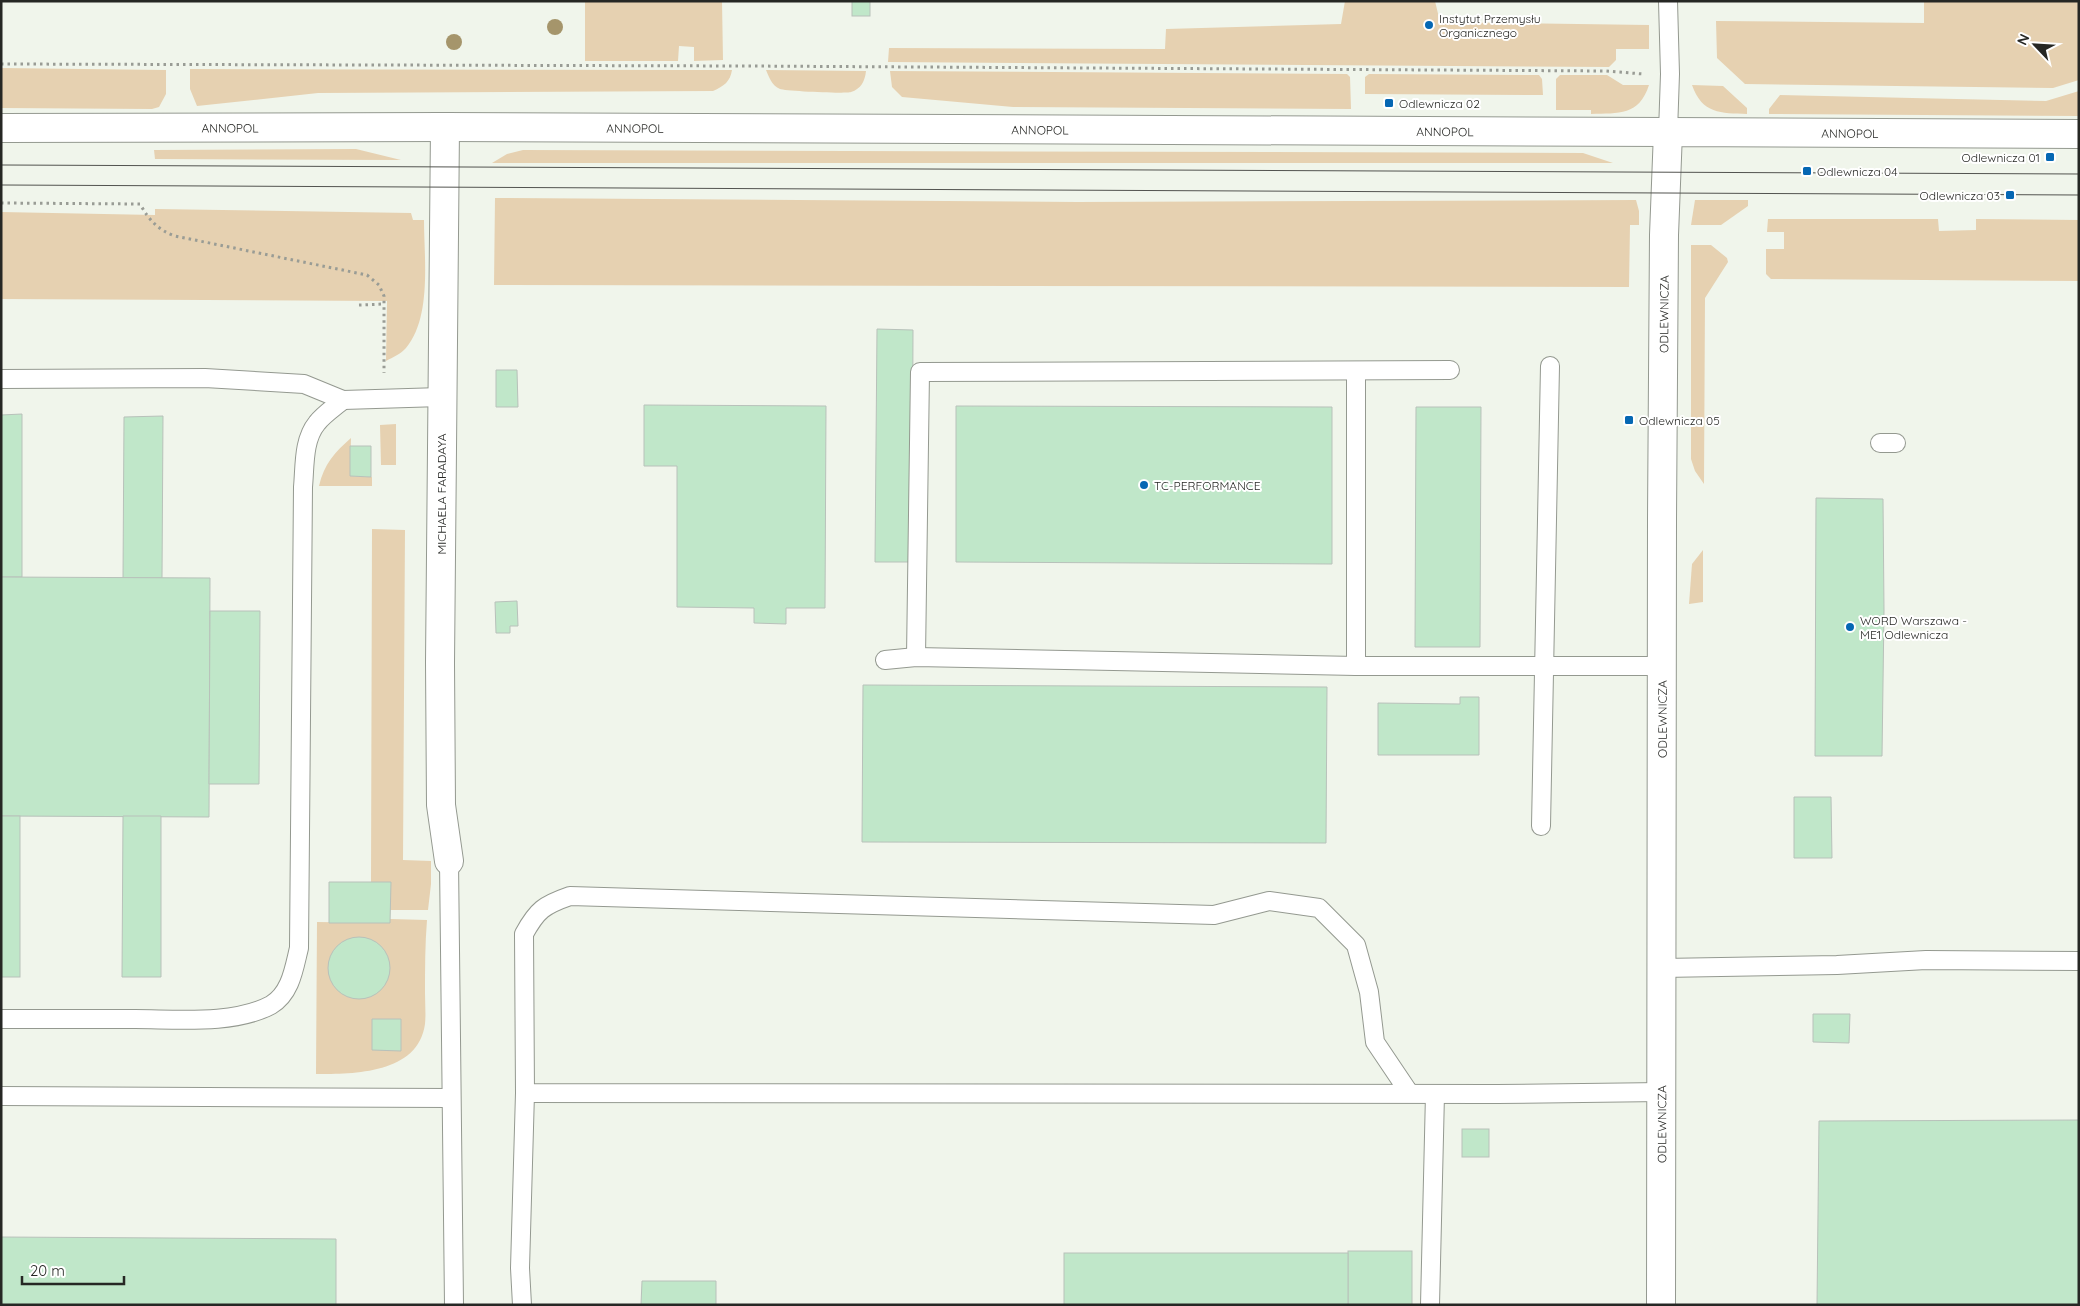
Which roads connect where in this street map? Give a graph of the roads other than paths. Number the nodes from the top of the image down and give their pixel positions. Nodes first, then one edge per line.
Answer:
1 (1668, 1) edge
2 (445, 126) junction
3 (1, 128) edge
4 (1668, 132) junction
5 (2079, 134) edge
6 (1550, 366) dead end
7 (1450, 370) dead end
8 (1356, 371) junction
9 (1, 379) edge
10 (441, 397) junction
11 (343, 400) junction
12 (916, 657) junction
13 (885, 660) dead end
14 (1356, 666) junction
15 (1662, 666) junction
16 (1545, 667) junction
17 (1541, 826) dead end
18 (448, 861) joint
19 (2079, 961) edge
20 (1662, 968) junction
21 (1, 1019) edge
22 (1662, 1092) junction
23 (525, 1093) junction
24 (1410, 1094) junction
25 (1435, 1094) junction
26 (1, 1096) edge
27 (450, 1098) junction
28 (454, 1305) edge
29 (522, 1305) edge
30 (1430, 1305) edge
31 (1661, 1305) edge

1 - 4 lane
2 - 3 street, ANNOPOL
2 - 4 street, ANNOPOL
2 - 10 street, MICHAELA FARADAYA
4 - 5 street, ANNOPOL
4 - 15 street, ODLEWNICZA
6 - 16 lane
7 - 8 lane
8 - 12 lane
8 - 14 lane
9 - 11 lane
10 - 11 lane
10 - 18 street, MICHAELA FARADAYA
11 - 21 lane
12 - 13 lane
12 - 14 lane
14 - 16 lane
15 - 16 lane
15 - 20 street, ODLEWNICZA
16 - 17 lane
18 - 27 lane
19 - 20 lane
20 - 22 street, ODLEWNICZA
22 - 25 lane
22 - 31 street, ODLEWNICZA
23 - 24 lane
23 - 24 lane
23 - 29 lane
24 - 25 lane
25 - 30 lane
26 - 27 lane
27 - 28 lane

